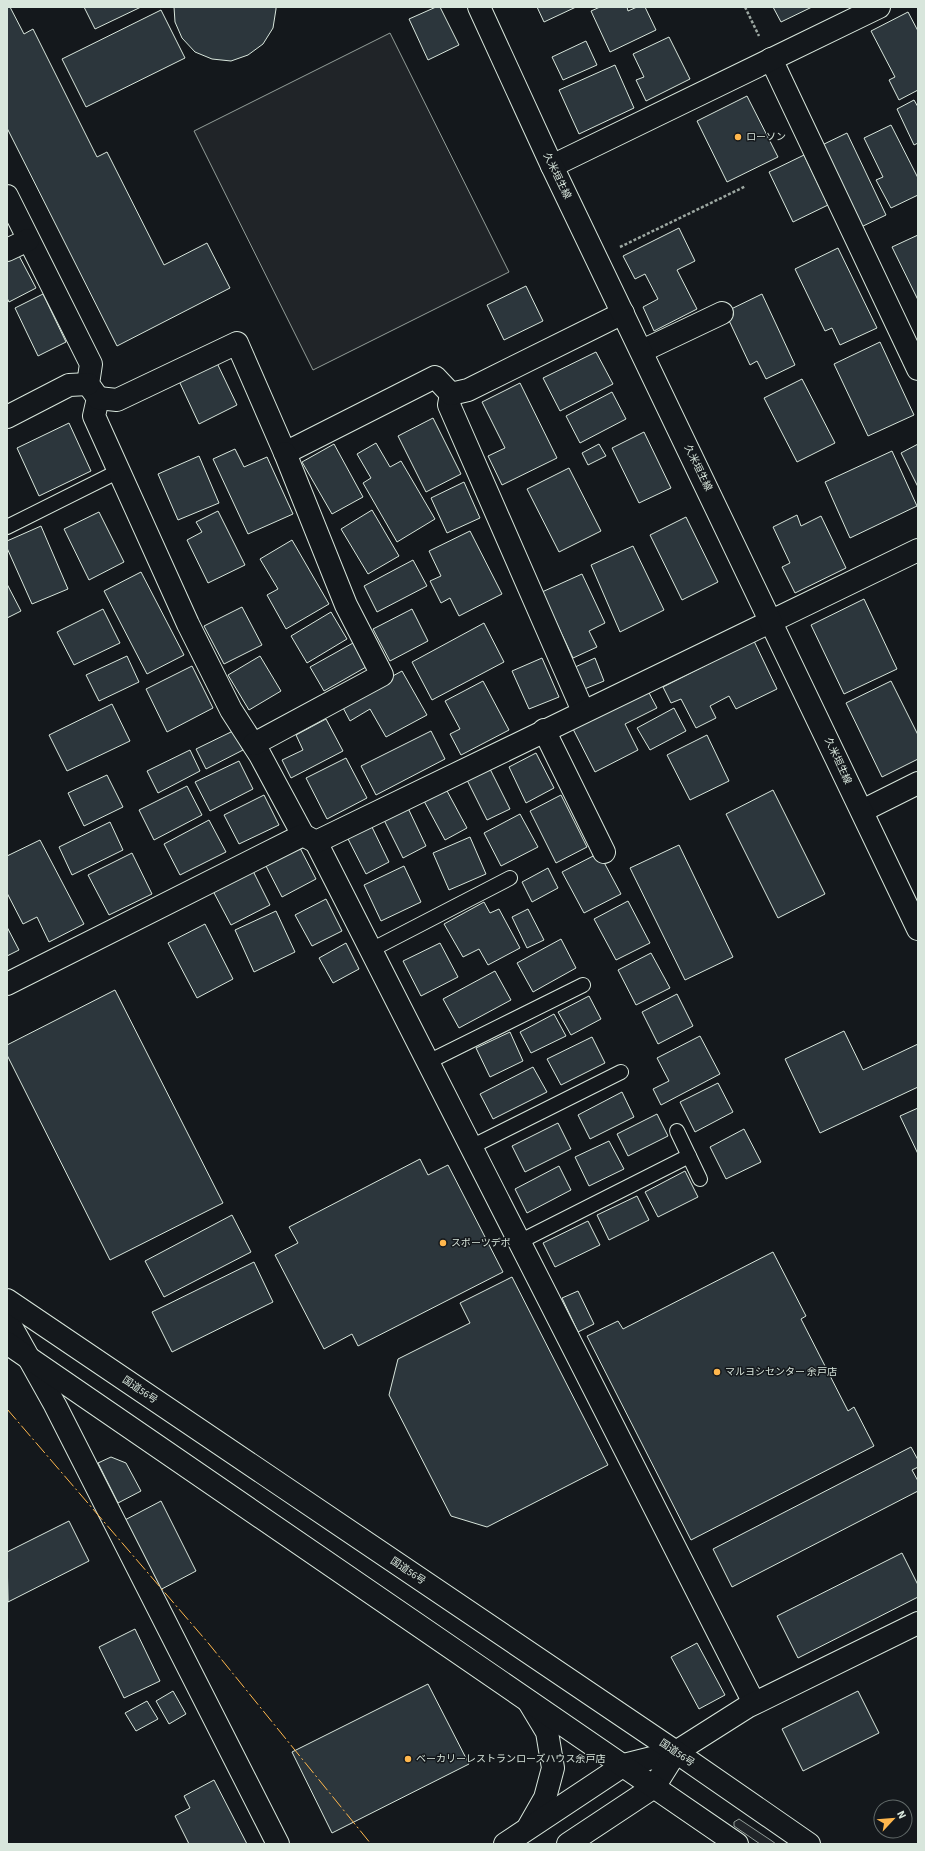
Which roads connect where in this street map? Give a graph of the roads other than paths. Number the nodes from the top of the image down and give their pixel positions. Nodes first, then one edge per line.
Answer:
1 (479, 7) edge
2 (879, 7) edge
3 (771, 60) junction
4 (552, 166) junction
5 (7, 196) edge
6 (28, 240) junction
7 (7, 250) edge
8 (623, 313) junction
9 (722, 313) dead end
10 (642, 351) junction
11 (918, 369) edge
12 (93, 391) junction
13 (452, 394) junction
14 (7, 417) edge
15 (285, 453) junction
16 (119, 471) junction
17 (7, 527) edge
18 (918, 550) edge
19 (771, 620) junction
20 (583, 711) junction
21 (544, 730) junction
22 (254, 744) junction
23 (918, 783) edge
24 (862, 811) junction
25 (309, 838) junction
26 (604, 852) dead end
27 (510, 878) dead end
28 (918, 929) edge
29 (371, 950) junction
30 (7, 984) edge
31 (583, 986) dead end
32 (428, 1062) junction
33 (621, 1072) dead end
34 (677, 1131) dead end
35 (471, 1146) junction
36 (689, 1156) junction
37 (700, 1179) dead end
38 (519, 1242) junction
39 (7, 1300) edge
40 (7, 1319) edge
41 (7, 1343) edge
42 (31, 1359) junction
43 (918, 1623) edge
44 (529, 1702) junction
45 (754, 1704) junction
46 (676, 1752) junction
47 (624, 1765) junction
48 (654, 1787) junction
49 (527, 1830) junction
50 (278, 1844) edge
51 (505, 1844) edge
52 (568, 1844) edge
53 (736, 1844) edge
54 (809, 1844) edge

1 - 4 main road, 久米垣生線
2 - 3 main road
3 - 4 main road
3 - 11 main road
4 - 8 main road, 久米垣生線
5 - 6 main road
6 - 7 main road
6 - 12 main road
8 - 10 main road, 久米垣生線
8 - 13 main road
9 - 10 main road
10 - 19 main road, 久米垣生線
12 - 14 main road
12 - 15 main road
12 - 16 main road
13 - 15 main road
13 - 20 main road
15 - 22 main road
16 - 17 lane
16 - 22 main road
18 - 19 main road
19 - 20 main road
19 - 24 main road, 久米垣生線
20 - 21 main road
21 - 25 main road
21 - 26 main road
22 - 25 main road
23 - 24 main road
24 - 28 main road, 久米垣生線
25 - 29 main road
25 - 30 main road
27 - 29 lane
29 - 32 main road
31 - 32 lane
32 - 35 main road
33 - 35 lane
34 - 36 lane
35 - 38 main road
36 - 37 lane
36 - 38 lane
38 - 45 main road
39 - 46 main road, 国道56号
40 - 42 main road
41 - 42 main road
42 - 44 main road
42 - 50 main road
43 - 45 main road
44 - 47 main road
44 - 49 main road
45 - 46 main road
46 - 47 main road
46 - 48 main road
46 - 54 main road, 国道56号
47 - 48 main road
47 - 49 main road
48 - 52 main road
48 - 53 main road
49 - 51 main road

